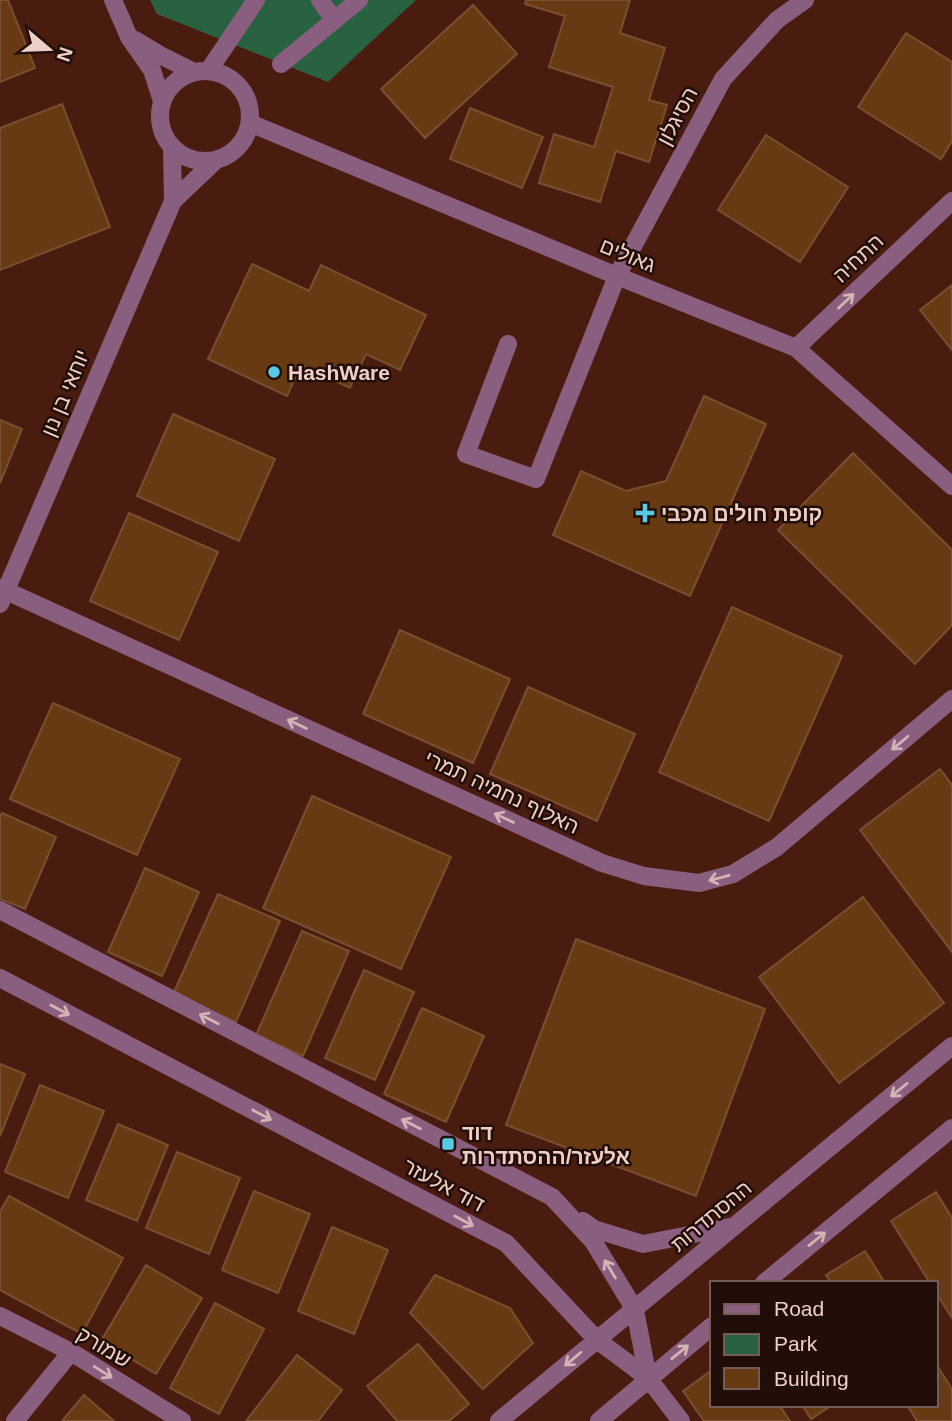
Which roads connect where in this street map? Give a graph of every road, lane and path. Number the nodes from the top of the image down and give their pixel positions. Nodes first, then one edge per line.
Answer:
1 (113, 0) edge
2 (256, 0) edge
3 (320, 0) edge
4 (359, 0) edge
5 (805, 0) edge
6 (334, 20) junction
7 (129, 37) junction
8 (281, 64) dead end
9 (202, 71) junction
10 (162, 101) junction
11 (250, 123) junction
12 (172, 148) junction
13 (216, 160) junction
14 (173, 201) junction
15 (952, 201) edge
16 (617, 276) junction
17 (509, 344) dead end
18 (796, 348) junction
19 (952, 486) edge
20 (2, 594) edge
21 (952, 699) edge
22 (0, 910) edge
23 (0, 978) edge
24 (952, 1046) edge
25 (952, 1128) edge
26 (552, 1197) junction
27 (734, 1226) junction
28 (766, 1281) edge
29 (635, 1310) junction
30 (0, 1316) edge
31 (710, 1327) edge
32 (597, 1340) junction
33 (71, 1352) junction
34 (648, 1378) junction
35 (15, 1421) edge
36 (182, 1421) edge
37 (499, 1421) edge
38 (599, 1421) edge
39 (681, 1421) edge

1 - 7 street
2 - 9 street
3 - 6 street
4 - 6 street
5 - 16 street, הסיגלון
6 - 8 street
7 - 9 street
7 - 10 street
9 - 10 street
9 - 11 street
10 - 12 street
11 - 13 street
11 - 16 street, גאולים
12 - 13 street
12 - 14 street, יוחאי בן נון
13 - 14 street, יוחאי בן נון
14 - 20 street, יוחאי בן נון
18 -> 15 street, התחיה
16 - 17 street, הסיגלון
16 - 18 street, גאולים
18 - 19 street, גאולים
21 -> 20 street, האלוף נחמיה תמרי
26 -> 22 street, דוד אלעזר
23 -> 32 street, דוד אלעזר
24 -> 27 street, ההסתדרות
28 -> 25 street
26 - 27 street, דוד אלעזר
29 -> 26 street, דוד אלעזר
27 - 29 street, ההסתדרות
29 - 32 street, ההסתדרות
29 - 34 street, דוד אלעזר
30 - 33 street, שמורק
34 -> 31 street
32 - 34 street, דוד אלעזר
32 -> 37 street, ההסתדרות
33 - 35 street
33 -> 36 street, שמורק
34 - 38 street
34 - 39 street

